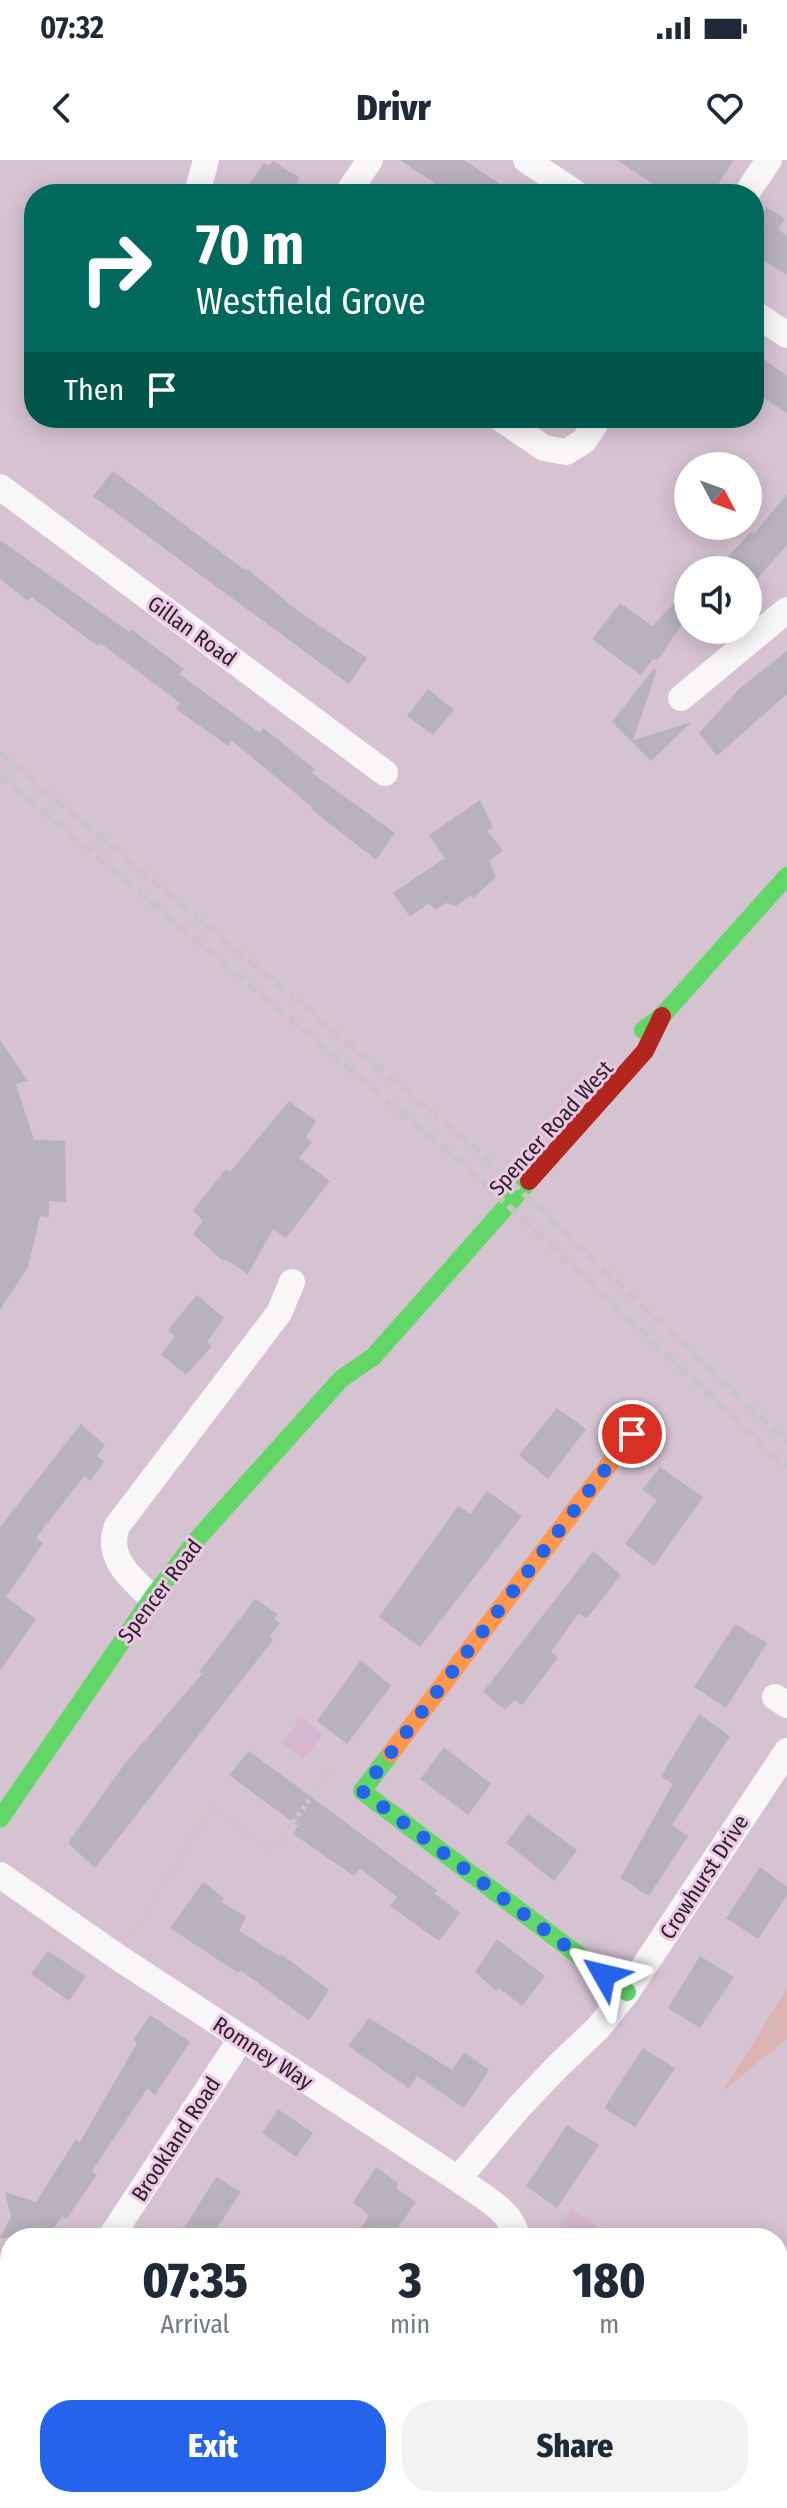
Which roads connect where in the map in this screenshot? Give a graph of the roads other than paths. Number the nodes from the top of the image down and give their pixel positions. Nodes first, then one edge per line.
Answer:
1 (206, 160) edge
2 (526, 160) edge
3 (769, 160) edge
4 (200, 184) edge
5 (562, 184) edge
6 (753, 184) edge
7 (764, 320) edge
8 (787, 335) edge
9 (515, 428) edge
10 (592, 428) edge
11 (0, 487) edge
12 (787, 610) edge
13 (681, 698) dead end
14 (385, 773) dead end
15 (787, 876) edge
16 (662, 1016) junction
17 (626, 1044) dead end
18 (458, 1260) joint
19 (292, 1282) dead end
20 (359, 1344) dead end
21 (341, 1379) junction
22 (632, 1434) dead end
23 (152, 1598) junction
24 (787, 1751) edge
25 (0, 1819) edge
26 (0, 1875) edge
27 (627, 1992) junction
28 (241, 2039) junction
29 (458, 2179) junction
30 (117, 2228) edge
31 (514, 2228) edge

1 - 4 street
2 - 5 street
3 - 6 street
7 - 8 street
9 - 10 street
11 - 14 street, Gillan Road
12 - 13 street
15 - 16 street, Spencer Road West
16 - 17 street, Spencer Road West
16 - 18 street, Spencer Road West
18 - 21 street, Spencer Road
19 - 23 street
20 - 21 street, Spencer Road
21 - 23 street, Spencer Road
22 - 27 street
23 - 25 street, Spencer Road
24 - 27 street, Crowhurst Drive
26 - 28 street, Romney Way
27 - 29 street, Crowhurst Drive
28 - 29 street, Romney Way
28 - 30 street, Brookland Road
29 - 31 street, Romney Way

